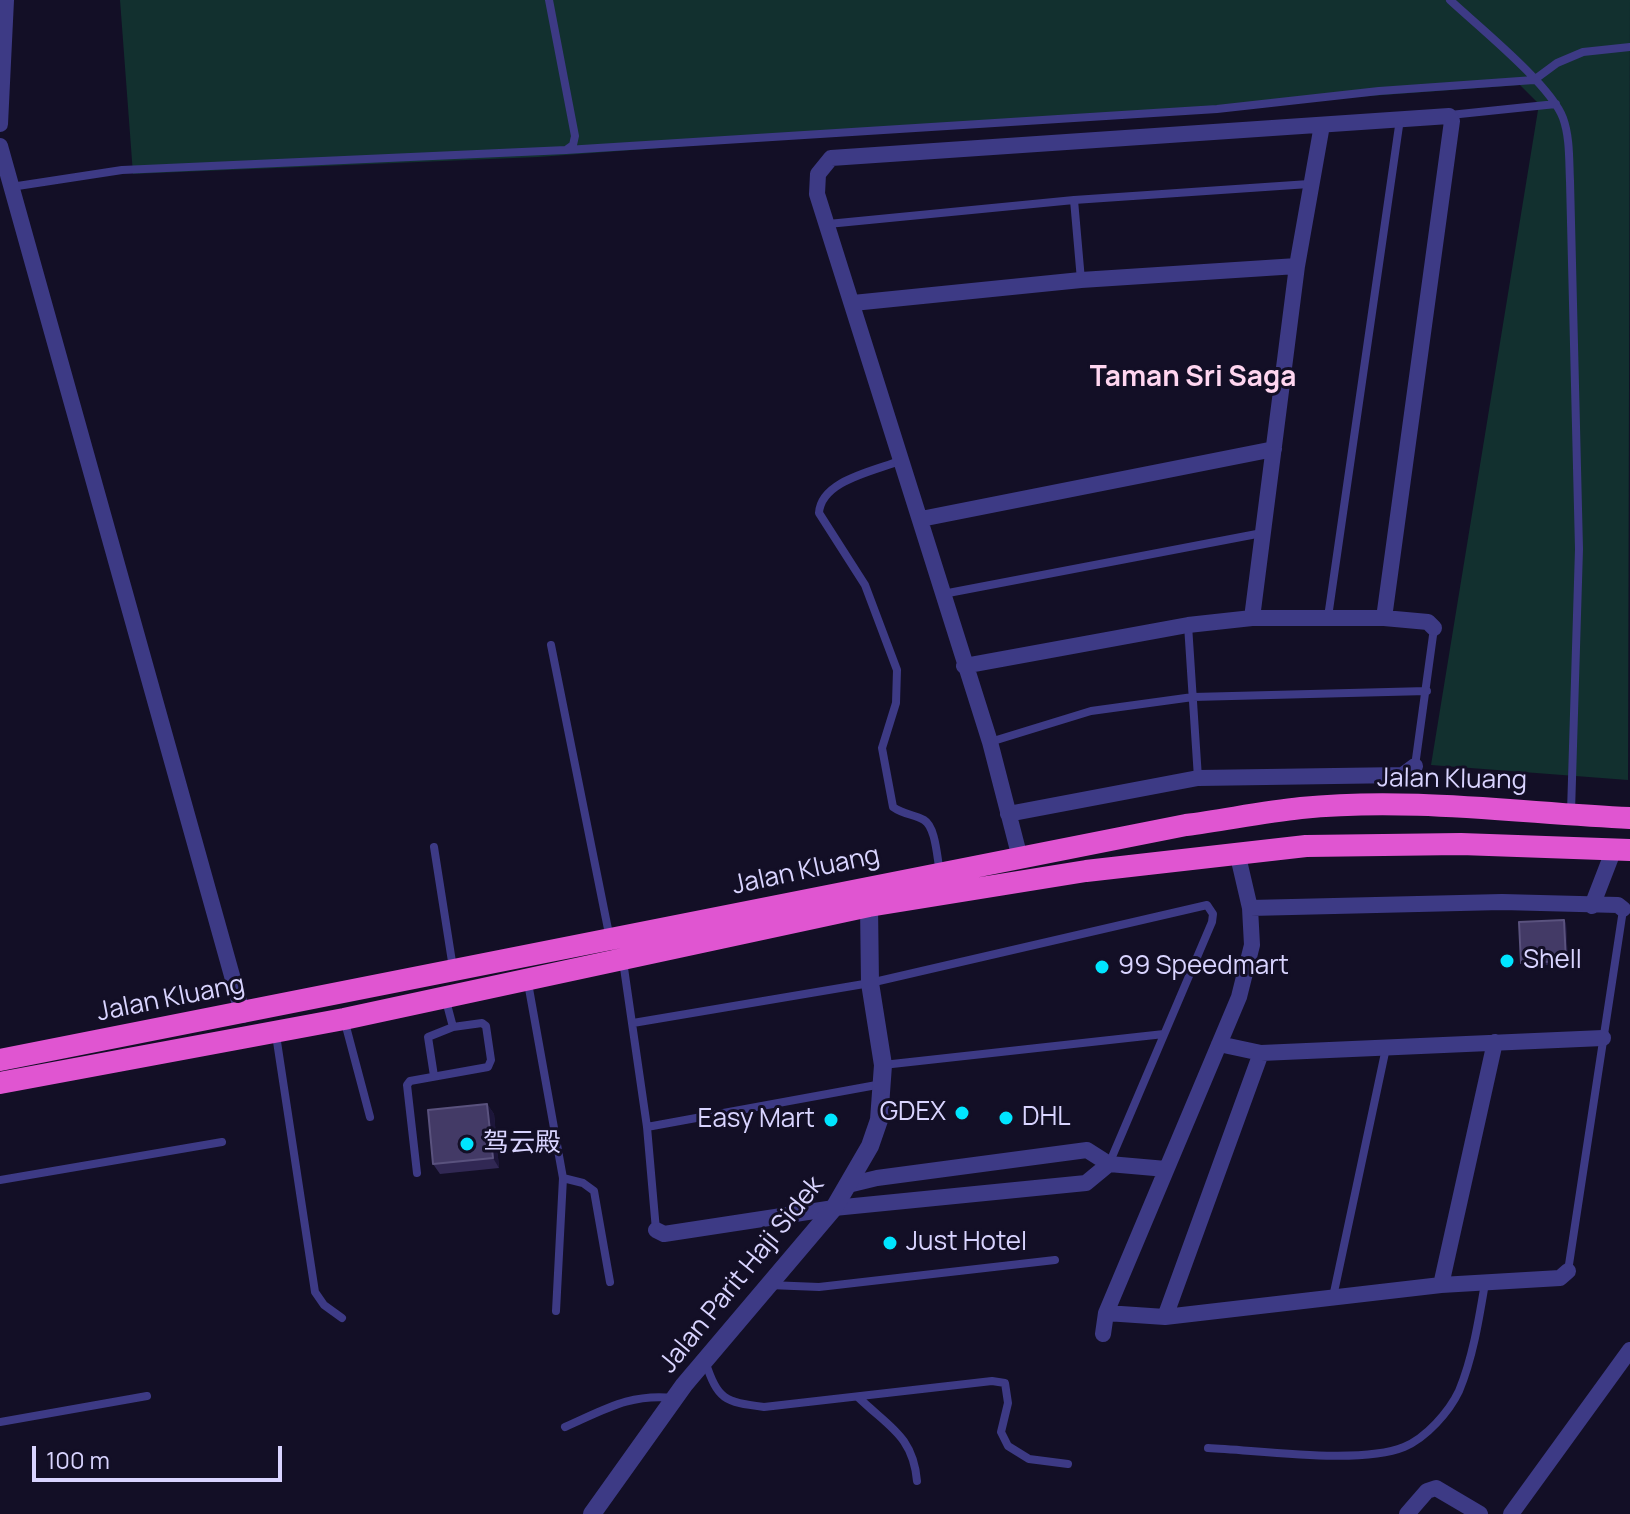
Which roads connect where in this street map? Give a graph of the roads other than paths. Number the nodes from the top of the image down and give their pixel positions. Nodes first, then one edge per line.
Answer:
1 (6, 0) edge
2 (549, 0) edge
3 (1450, 0) edge
4 (1630, 47) edge
5 (1534, 80) junction
6 (1556, 104) junction
7 (1449, 116) junction
8 (1401, 118) junction
9 (0, 124) edge
10 (1322, 125) junction
11 (0, 146) edge
12 (566, 150) junction
13 (1309, 184) junction
14 (11, 187) junction
15 (1074, 200) junction
16 (825, 225) junction
17 (1297, 266) junction
18 (1081, 280) junction
19 (853, 303) junction
20 (1274, 449) junction
21 (902, 460) junction
22 (921, 519) junction
23 (1262, 533) junction
24 (943, 594) junction
25 (1328, 617) junction
26 (1252, 618) junction
27 (1384, 618) junction
28 (1188, 625) junction
29 (1434, 628) joint
30 (551, 645) dead end
31 (964, 666) junction
32 (1427, 691) junction
33 (1193, 697) junction
34 (990, 742) junction
35 (1415, 766) joint
36 (1370, 775) junction
37 (1198, 778) junction
38 (1367, 806) junction
39 (1302, 808) junction
40 (1518, 809) junction
41 (1571, 813) junction
42 (1008, 814) junction
43 (1630, 818) edge
44 (1306, 846) junction
45 (1508, 846) junction
46 (434, 847) dead end
47 (1622, 850) edge
48 (1237, 852) junction
49 (1020, 858) junction
50 (940, 872) junction
51 (869, 906) junction
52 (1592, 906) junction
53 (1250, 908) junction
54 (1623, 909) joint
55 (616, 948) junction
56 (454, 969) junction
57 (527, 978) junction
58 (870, 983) junction
59 (445, 997) junction
60 (243, 1015) junction
61 (344, 1019) junction
62 (633, 1023) junction
63 (453, 1027) junction
64 (275, 1030) junction
65 (1164, 1034) junction
66 (1603, 1038) junction
67 (1495, 1042) junction
68 (1219, 1044) junction
69 (1386, 1048) junction
70 (1261, 1053) junction
71 (0, 1060) edge
72 (883, 1065) junction
73 (434, 1076) junction
74 (0, 1083) edge
75 (883, 1084) junction
76 (370, 1117) dead end
77 (647, 1127) junction
78 (222, 1142) dead end
79 (1109, 1164) junction
80 (1166, 1169) junction
81 (417, 1173) dead end
82 (563, 1178) junction
83 (0, 1180) edge
84 (848, 1185) junction
85 (834, 1208) junction
86 (656, 1230) joint
87 (1055, 1260) dead end
88 (1568, 1271) joint
89 (610, 1282) dead end
90 (1485, 1283) junction
91 (767, 1285) junction
92 (1441, 1285) junction
93 (1333, 1298) junction
94 (556, 1311) dead end
95 (1106, 1313) junction
96 (1165, 1317) junction
97 (342, 1318) dead end
98 (1103, 1334) dead end
99 (1630, 1350) edge
100 (704, 1360) junction
101 (147, 1396) dead end
102 (675, 1398) junction
103 (859, 1398) junction
104 (0, 1422) edge
105 (565, 1427) dead end
106 (1208, 1448) dead end
107 (1068, 1464) dead end
108 (917, 1481) dead end
109 (592, 1514) edge
110 (1407, 1514) edge
111 (1480, 1514) edge
112 (1511, 1514) edge

1 - 9 street
2 - 12 lane
3 - 5 lane
4 - 5 lane
5 - 6 lane
5 - 12 lane
6 - 7 lane
6 - 41 lane
7 - 8 street
7 - 27 street
8 - 10 street
8 - 25 lane
10 - 13 street
10 - 16 street
11 - 14 street
12 - 14 lane
13 - 15 lane
13 - 17 street
14 - 60 street
15 - 16 lane
15 - 18 lane
16 - 19 street
17 - 18 street
17 - 20 street
18 - 19 street
19 - 21 street
20 - 22 street
20 - 23 street
21 - 22 street
21 - 50 lane
22 - 24 street
23 - 24 lane
23 - 26 street
24 - 31 street
25 - 26 street
25 - 27 street
26 - 28 street
27 - 29 street
28 - 31 street
28 - 33 lane
29 - 32 lane
30 - 55 lane
31 - 34 street
32 - 33 lane
32 - 35 lane
33 - 34 lane
33 - 37 lane
34 - 42 street
35 - 36 street
36 - 37 street
36 - 38 street
37 - 42 street
38 - 39 highway, Jalan Kluang
38 - 40 highway, Jalan Kluang
39 - 44 highway
39 - 49 highway, Jalan Kluang
40 - 41 highway, Jalan Kluang
40 - 45 highway
41 - 43 highway, Jalan Kluang
42 - 49 street
44 - 45 highway, Jalan Kluang
44 - 48 highway, Jalan Kluang
45 - 47 highway, Jalan Kluang
46 - 56 lane
47 - 52 street
48 - 51 highway, Jalan Kluang
48 - 53 street
49 - 50 highway, Jalan Kluang
50 - 55 highway, Jalan Kluang
51 - 55 highway, Jalan Kluang
51 - 58 street, Jalan Parit Haji Sidek
52 - 53 street
52 - 54 street
53 - 68 street
54 - 66 lane
55 - 56 highway, Jalan Kluang
55 - 57 highway, Jalan Kluang
55 - 62 lane
56 - 60 highway, Jalan Kluang
57 - 59 highway, Jalan Kluang
57 - 82 lane
58 - 62 lane
58 - 65 lane
58 - 72 street, Jalan Parit Haji Sidek
59 - 61 highway, Jalan Kluang
59 - 63 lane
60 - 71 highway, Jalan Kluang
61 - 64 highway, Jalan Kluang
61 - 76 lane
62 - 77 lane
63 - 73 lane
63 - 73 lane
64 - 74 highway, Jalan Kluang
64 - 97 lane
65 - 72 lane
65 - 79 lane
66 - 67 street
66 - 88 lane
67 - 69 street
67 - 92 street
68 - 70 street
68 - 80 street
69 - 70 street
69 - 93 lane
70 - 96 street
72 - 75 street, Jalan Parit Haji Sidek
73 - 81 lane
75 - 77 lane
75 - 84 street, Jalan Parit Haji Sidek
77 - 86 lane
78 - 83 lane
79 - 80 street
79 - 84 street
79 - 85 street
80 - 95 street
82 - 89 lane
82 - 94 lane
84 - 85 street, Jalan Parit Haji Sidek
85 - 86 street
85 - 91 street, Jalan Parit Haji Sidek
87 - 91 lane
88 - 90 street
90 - 92 street
90 - 106 lane
91 - 100 street, Jalan Parit Haji Sidek
92 - 93 street
93 - 96 street
95 - 96 street
95 - 98 street
99 - 112 street
100 - 102 street, Jalan Parit Haji Sidek
100 - 103 lane
101 - 104 lane
102 - 105 lane
102 - 109 street, Jalan Parit Haji Sidek
103 - 107 lane
103 - 108 lane
110 - 111 street

